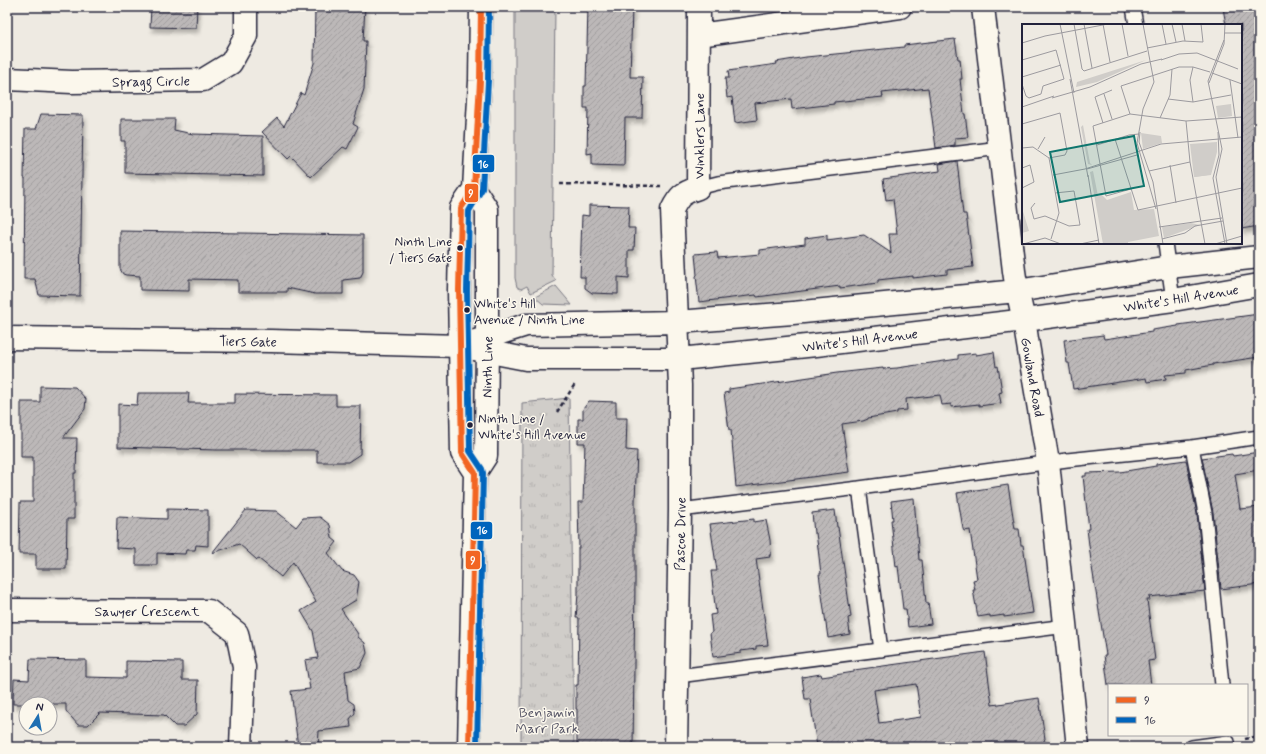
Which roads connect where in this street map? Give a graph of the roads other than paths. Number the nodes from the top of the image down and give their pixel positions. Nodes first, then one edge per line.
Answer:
1 (246, 7) edge
2 (481, 7) edge
3 (699, 7) edge
4 (900, 7) edge
5 (983, 7) edge
6 (1133, 7) edge
7 (1136, 24) edge
8 (699, 35) junction
9 (7, 79) edge
10 (1000, 148) junction
11 (698, 188) junction
12 (474, 189) junction
13 (1165, 244) edge
14 (1259, 257) edge
15 (1169, 267) junction
16 (1259, 285) edge
17 (1017, 292) junction
18 (1173, 300) junction
19 (1025, 320) junction
20 (678, 322) junction
21 (7, 338) edge
22 (487, 344) junction
23 (460, 346) junction
24 (680, 359) junction
25 (1259, 437) edge
26 (1192, 447) junction
27 (1048, 462) junction
28 (475, 473) junction
29 (859, 488) junction
30 (680, 510) junction
31 (7, 610) edge
32 (1066, 626) junction
33 (881, 650) junction
34 (678, 676) junction
35 (1222, 684) edge
36 (1228, 741) edge
37 (241, 747) edge
38 (469, 747) edge
39 (676, 747) edge
40 (1078, 747) edge
41 (1192, 747) edge

1 - 9 street, Spragg Circle
2 - 12 street
3 - 8 street, Winklers Lane
4 - 8 street
5 - 10 street, Gowland Road
6 - 7 lane
8 - 11 street, Winklers Lane
10 - 11 lane
10 - 17 street, Gowland Road
11 - 20 street, Winklers Lane
12 - 22 street, Ninth Line
12 - 23 street, Ninth Line
13 - 15 lane
14 - 15 street, White's Hill Avenue
15 - 17 street, White's Hill Avenue
15 - 18 lane
16 - 18 street, White's Hill Avenue
17 - 19 street, Gowland Road
17 - 20 street, White's Hill Avenue
18 - 19 street, White's Hill Avenue
19 - 24 street, White's Hill Avenue
19 - 27 street, Gowland Road
20 - 22 street, White's Hill Avenue
20 - 24 street, Pascoe Drive
21 - 23 street, Tiers Gate
22 - 23 street, White's Hill Avenue
22 - 24 street, White's Hill Avenue
22 - 28 street, Ninth Line
23 - 28 street, Ninth Line
24 - 30 street, Pascoe Drive
25 - 26 lane
26 - 27 lane
26 - 35 lane
27 - 29 lane
27 - 32 street, Gowland Road
28 - 38 street
29 - 30 lane
29 - 33 lane
30 - 34 street, Pascoe Drive
31 - 37 street, Sawyer Crescent
32 - 33 lane
32 - 40 street, Gowland Road
33 - 34 lane
34 - 39 street, Pascoe Drive
36 - 41 lane

